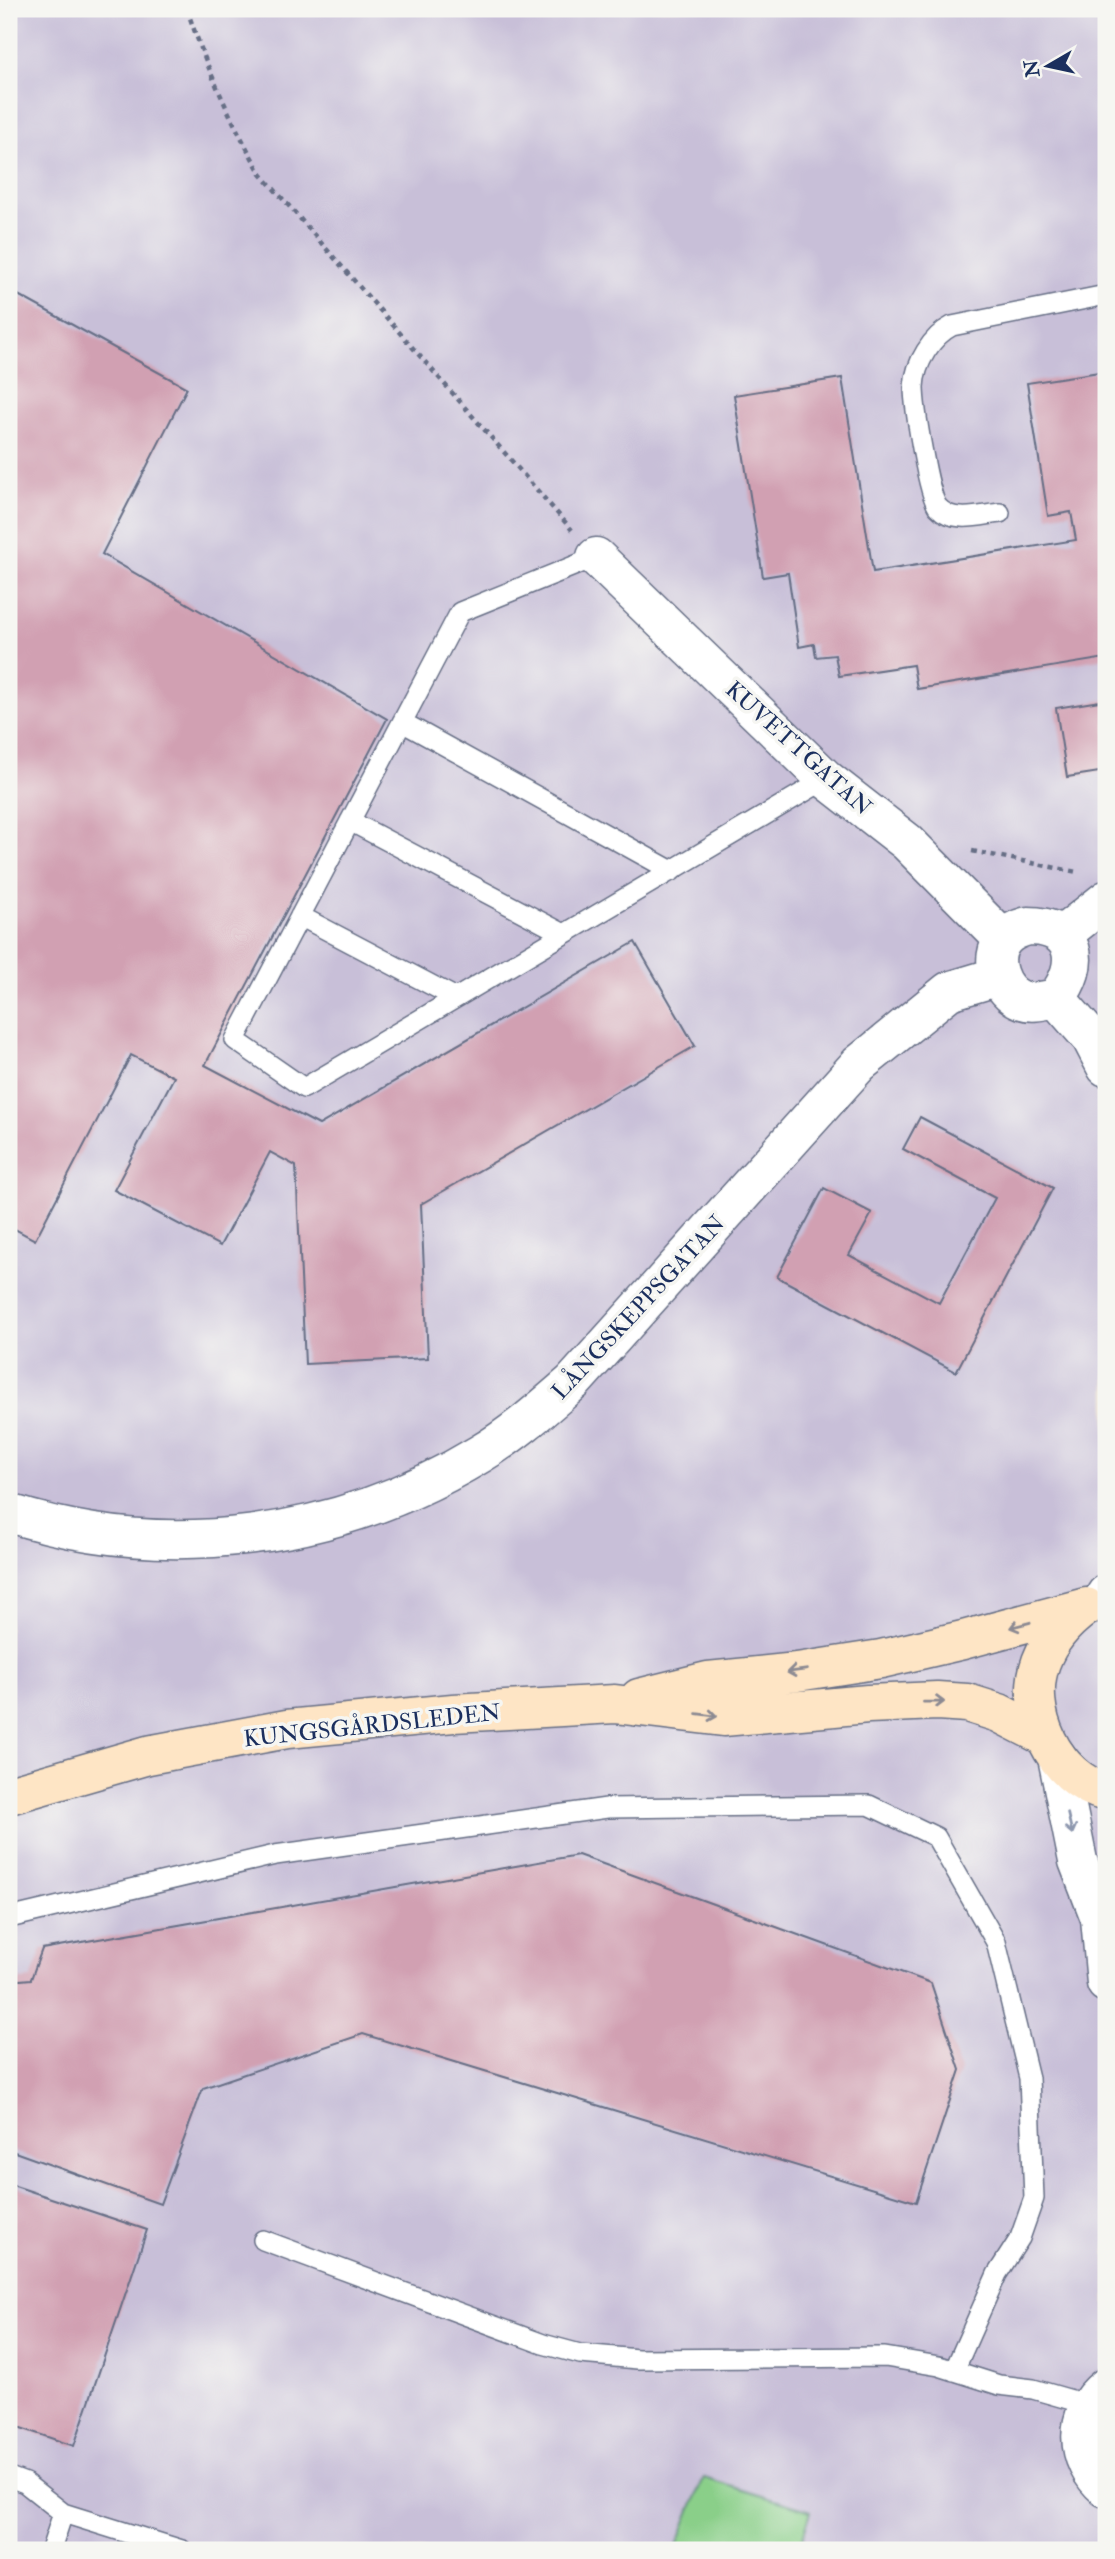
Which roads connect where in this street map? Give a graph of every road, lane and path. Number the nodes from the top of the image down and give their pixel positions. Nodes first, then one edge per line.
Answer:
1 (187, 9) edge
2 (1106, 295) edge
3 (1000, 513) dead end
4 (596, 556) junction
5 (402, 722) junction
6 (826, 779) junction
7 (350, 821) junction
8 (970, 851) dead end
9 (672, 870) junction
10 (1077, 872) dead end
11 (1106, 900) edge
12 (300, 916) junction
13 (564, 934) junction
14 (1062, 935) junction
15 (1001, 958) junction
16 (456, 998) junction
17 (1056, 998) junction
18 (1106, 1068) edge
19 (9, 1513) edge
20 (1100, 1599) edge
21 (615, 1704) junction
22 (1051, 1746) junction
23 (1106, 1792) edge
24 (9, 1795) edge
25 (1103, 1910) edge
26 (9, 1917) edge
27 (1106, 1983) edge
28 (263, 2240) dead end
29 (954, 2371) junction
30 (1097, 2396) edge
31 (9, 2477) edge
32 (1106, 2488) edge
33 (63, 2513) junction
34 (51, 2550) edge
35 (182, 2550) edge

1 - 4 path
2 - 3 lane
4 - 5 lane
4 - 6 street, KUVETTGATAN
5 - 7 lane
5 - 9 lane
6 - 9 lane
6 - 15 street, KUVETTGATAN
7 - 12 lane
7 - 13 lane
8 - 10 path
9 - 13 lane
11 - 14 street
12 - 16 lane
12 - 16 lane
13 - 16 lane
14 - 15 street
14 - 17 street
15 - 17 street
15 - 19 street, LÅNGSKEPPSGATAN
17 - 18 street
20 -> 21 main road, KUNGSGÅRDSLEDEN
20 - 22 main road, KUNGSGÅRDSLEDEN
21 -> 22 main road, KUNGSGÅRDSLEDEN
21 - 24 main road, KUNGSGÅRDSLEDEN
22 - 23 main road, KUNGSGÅRDSLEDEN
22 -> 25 street
25 - 27 street
26 - 29 lane
28 - 29 lane
29 - 30 lane
30 - 32 street
31 - 33 lane
33 - 34 lane
33 - 35 lane

